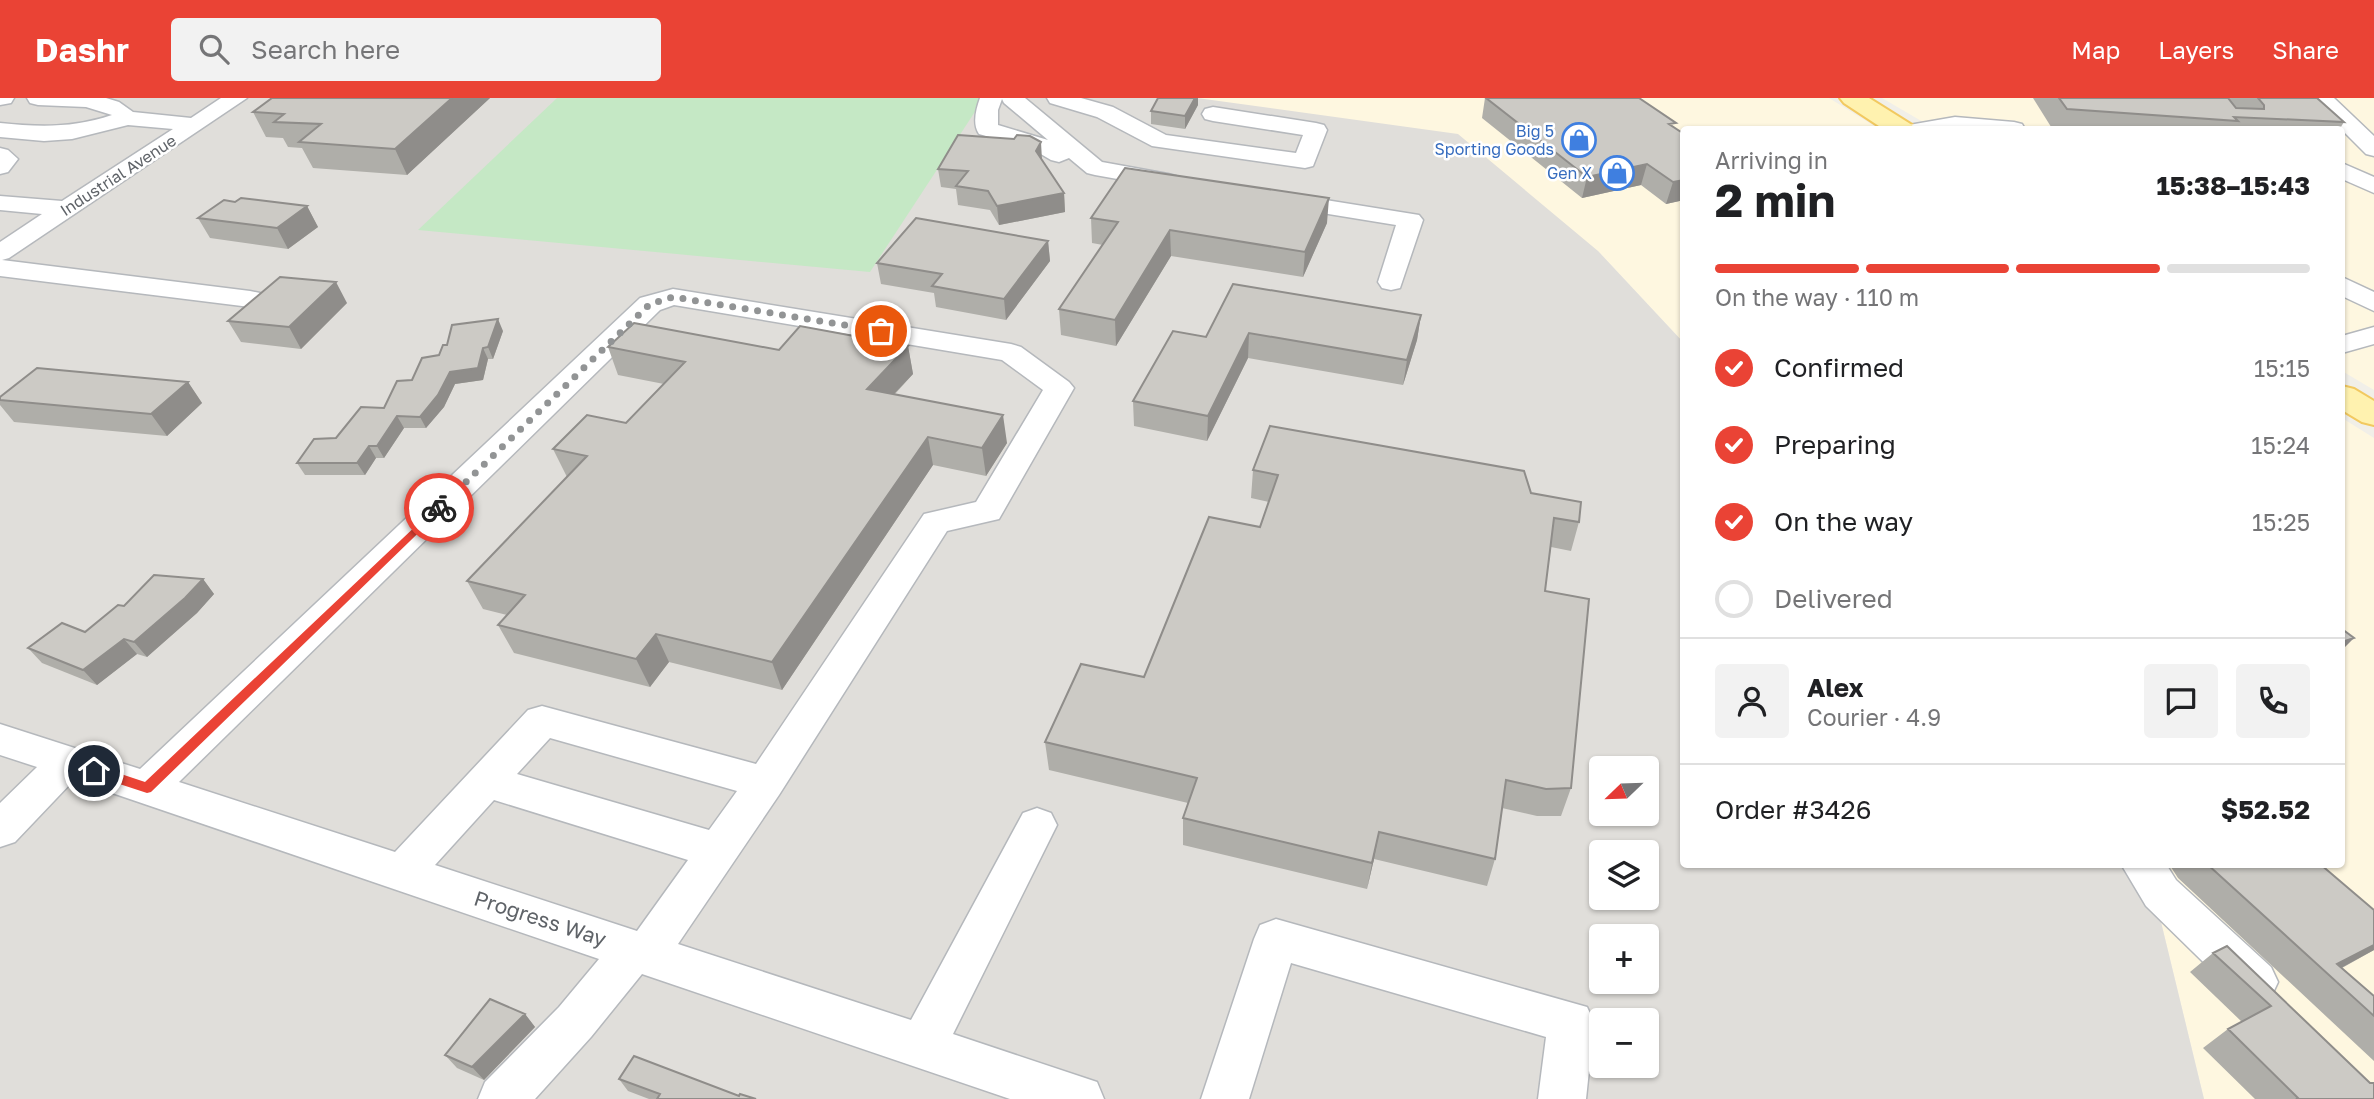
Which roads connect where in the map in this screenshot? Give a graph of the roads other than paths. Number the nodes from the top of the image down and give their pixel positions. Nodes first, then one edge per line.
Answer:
1 (38, 98) edge
2 (236, 98) edge
3 (991, 98) edge
4 (1012, 98) edge
5 (1058, 98) edge
6 (1852, 98) edge
7 (2321, 98) edge
8 (2003, 108) dead end
9 (1213, 114) dead end
10 (127, 118) junction
11 (195, 125) junction
12 (1897, 126) edge
13 (1942, 126) edge
14 (1979, 126) edge
15 (2013, 126) edge
16 (2362, 127) edge
17 (0, 130) edge
18 (2374, 149) edge
19 (0, 155) edge
20 (2345, 160) edge
21 (2374, 163) edge
22 (0, 167) edge
23 (2345, 172) edge
24 (1077, 182) dead end
25 (1191, 184) edge
26 (2374, 186) edge
27 (1259, 196) edge
28 (0, 203) edge
29 (66, 209) junction
30 (0, 253) edge
31 (0, 268) edge
32 (1391, 282) dead end
33 (250, 299) edge
34 (2354, 341) edge
35 (2374, 359) edge
36 (2345, 398) edge
37 (2374, 415) edge
38 (0, 739) edge
39 (67, 762) junction
40 (486, 781) junction
41 (765, 783) junction
42 (147, 788) junction
43 (1037, 825) dead end
44 (0, 830) edge
45 (718, 851) junction
46 (2145, 868) edge
47 (402, 873) junction
48 (640, 952) junction
49 (2283, 1009) edge
50 (922, 1046) junction
51 (502, 1099) edge
52 (1080, 1099) edge
53 (1225, 1099) edge
54 (1562, 1099) edge

1 - 10 street
2 - 11 street, Industrial Avenue
3 - 24 street
4 - 25 street
5 - 9 street
6 - 12 main road
7 - 16 street
8 - 15 street
10 - 11 street
10 - 17 street
11 - 29 street, Industrial Avenue
13 - 14 street
16 - 18 street
19 - 22 street
20 - 21 street
23 - 26 street
27 - 32 street
28 - 29 street
29 - 30 street, Industrial Avenue
31 - 33 street
34 - 35 street
36 - 37 main road
38 - 39 street, Progress Way
39 - 42 street, Progress Way
39 - 44 street
40 - 41 street
40 - 45 street
40 - 47 street
41 - 42 street
41 - 45 street
42 - 47 street, Progress Way
43 - 50 street
45 - 48 street
46 - 49 street
47 - 48 street, Progress Way
48 - 50 street, Progress Way
48 - 51 street
50 - 52 street, Progress Way
53 - 54 street

